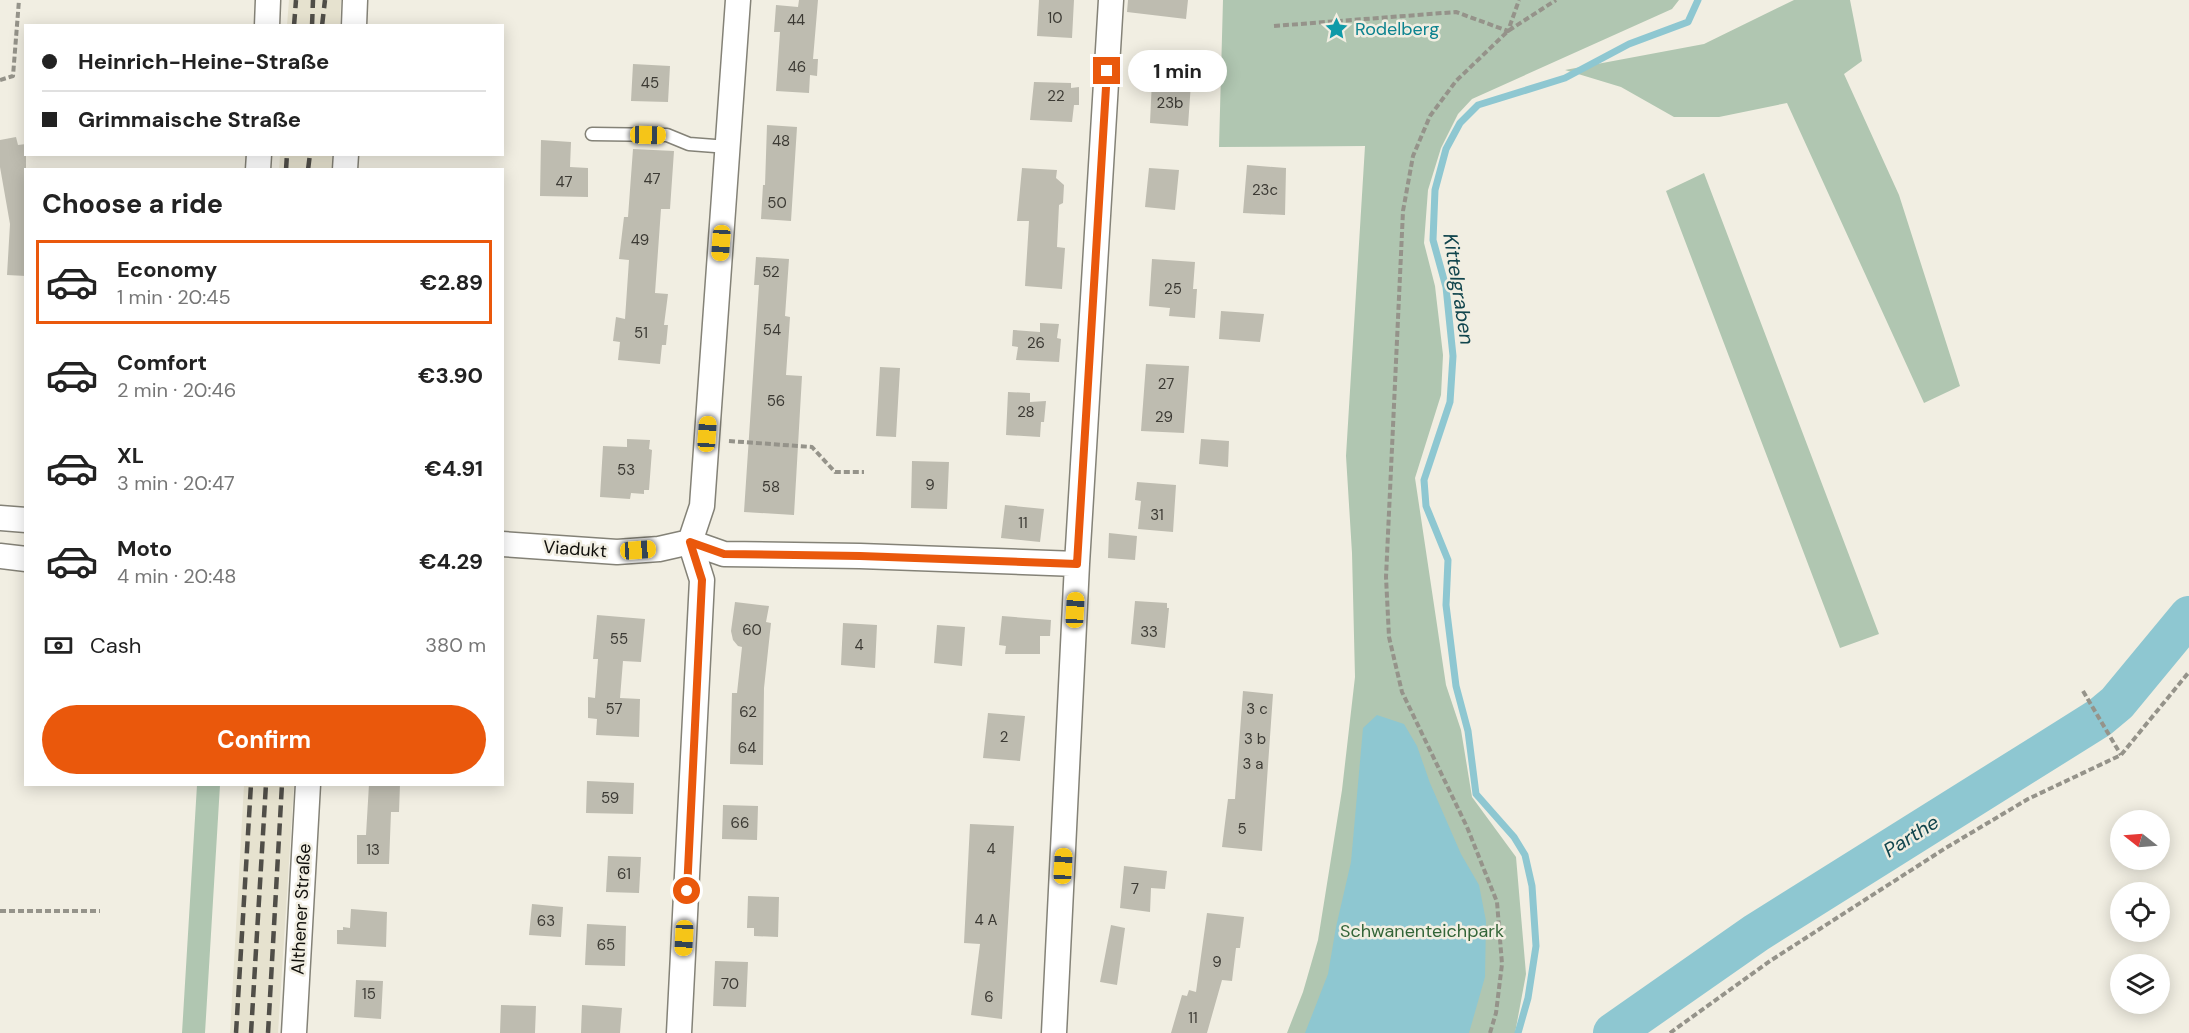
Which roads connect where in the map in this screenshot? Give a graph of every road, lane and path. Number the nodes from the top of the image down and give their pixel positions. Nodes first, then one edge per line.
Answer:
1 (19, 0) edge
2 (268, 0) edge
3 (355, 0) edge
4 (738, 0) edge
5 (1111, 0) edge
6 (1519, 0) edge
7 (1556, 0) edge
8 (267, 24) edge
9 (354, 24) edge
10 (1274, 26) dead end
11 (1508, 31) junction
12 (0, 80) edge
13 (592, 134) dead end
14 (728, 147) junction
15 (727, 441) dead end
16 (864, 472) dead end
17 (0, 518) edge
18 (24, 520) edge
19 (690, 542) junction
20 (504, 544) edge
21 (0, 556) edge
22 (24, 560) edge
23 (1077, 564) junction
24 (2189, 672) edge
25 (2083, 692) dead end
26 (2121, 755) junction
27 (308, 786) edge
28 (0, 911) edge
29 (100, 911) dead end
30 (294, 1033) edge
31 (679, 1033) edge
32 (1054, 1033) edge
33 (1490, 1033) edge
34 (1670, 1033) edge

1 - 12 path
2 - 8 street
3 - 9 street
4 - 14 street
5 - 23 street
6 - 11 path
7 - 11 path
10 - 11 path
11 - 33 path
13 - 14 lane
14 - 19 street
15 - 16 path
17 - 18 street
19 - 20 street, Viadukt
19 - 23 street
19 - 31 street
21 - 22 street
23 - 32 street
24 - 26 path
25 - 26 path
26 - 34 path
27 - 30 street, Althener Straße
28 - 29 path

